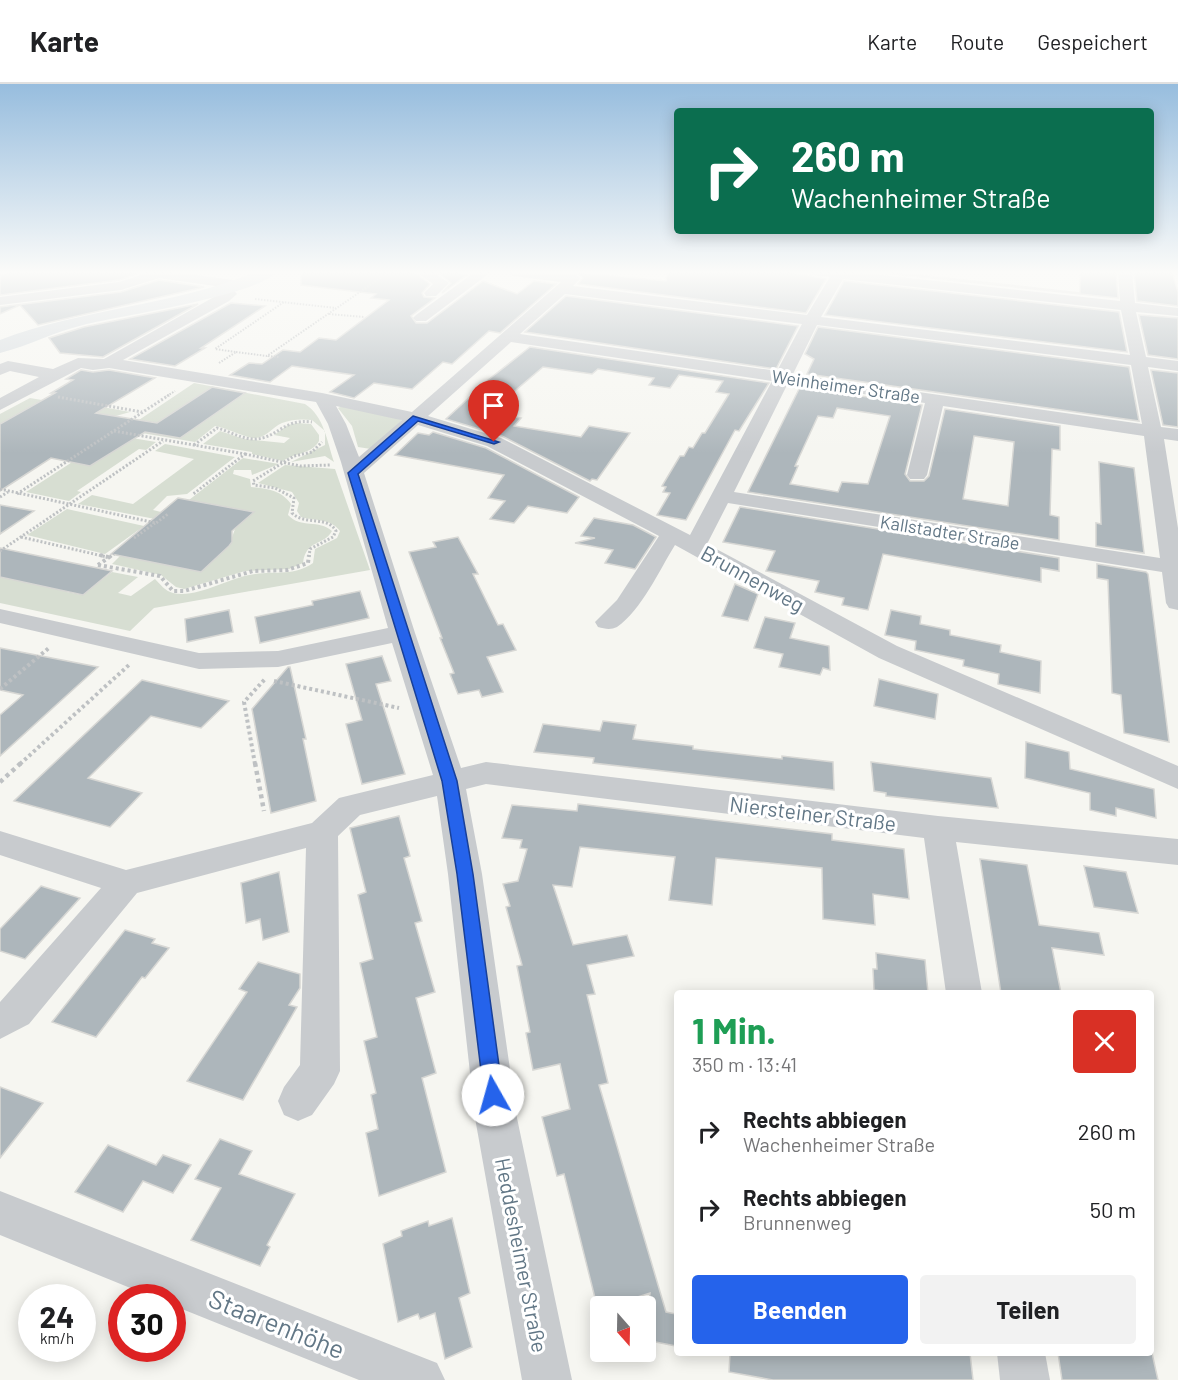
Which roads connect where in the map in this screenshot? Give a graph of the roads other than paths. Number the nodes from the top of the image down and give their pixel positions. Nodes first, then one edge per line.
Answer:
1 (38, 332) edge
2 (162, 332) edge
3 (512, 332) edge
4 (806, 332) edge
5 (912, 332) edge
6 (1133, 332) edge
7 (507, 337) junction
8 (0, 347) edge
9 (55, 357) dead end
10 (1139, 361) junction
11 (78, 363) junction
12 (109, 363) junction
13 (1178, 366) edge
14 (0, 370) edge
15 (56, 375) junction
16 (784, 377) junction
17 (0, 386) edge
18 (27, 391) junction
19 (322, 398) junction
20 (935, 400) junction
21 (0, 405) edge
22 (416, 418) junction
23 (1153, 431) junction
24 (1178, 435) edge
25 (352, 468) junction
26 (917, 475) dead end
27 (722, 496) junction
28 (671, 534) junction
29 (694, 546) junction
30 (1175, 567) edge
31 (1178, 603) edge
32 (0, 616) edge
33 (607, 622) dead end
34 (402, 633) junction
35 (1178, 778) edge
36 (450, 781) junction
37 (938, 828) junction
38 (322, 832) junction
39 (0, 843) edge
40 (1178, 852) edge
41 (126, 883) junction
42 (964, 990) edge
43 (0, 1022) edge
44 (298, 1101) dead end
45 (0, 1213) edge
46 (1021, 1356) edge
47 (420, 1380) edge
48 (547, 1380) edge
49 (1025, 1380) edge

1 - 8 main road
2 - 12 street
3 - 7 street
4 - 16 street
5 - 10 street
6 - 10 street
7 - 16 street, Weinheimer Straße
7 - 22 street
9 - 11 street
10 - 13 street
10 - 23 street
11 - 12 street
11 - 15 street
12 - 19 street
14 - 15 street
15 - 18 street
16 - 20 street, Weinheimer Straße
16 - 27 street
17 - 18 street
18 - 21 street
19 - 22 street, Brunnenweg
19 - 25 street, Heddesheimer Straße
20 - 23 street, Weinheimer Straße
20 - 26 street, Weinheimer Straße
22 - 25 street
22 - 28 street, Brunnenweg
23 - 24 street, Weinheimer Straße
23 - 30 street
25 - 34 street, Heddesheimer Straße
27 - 29 street
27 - 30 street, Kallstadter Straße
28 - 29 street, Brunnenweg
28 - 33 street
29 - 35 street, Brunnenweg
30 - 31 street
32 - 34 street
34 - 36 street, Heddesheimer Straße
36 - 37 street, Niersteiner Straße
36 - 38 street, Niersteiner Straße
36 - 48 street, Heddesheimer Straße
37 - 40 street, Niersteiner Straße
37 - 42 street
38 - 41 street
38 - 44 street
39 - 41 street
41 - 43 street
45 - 47 street, Staarenhöhe
46 - 49 street

